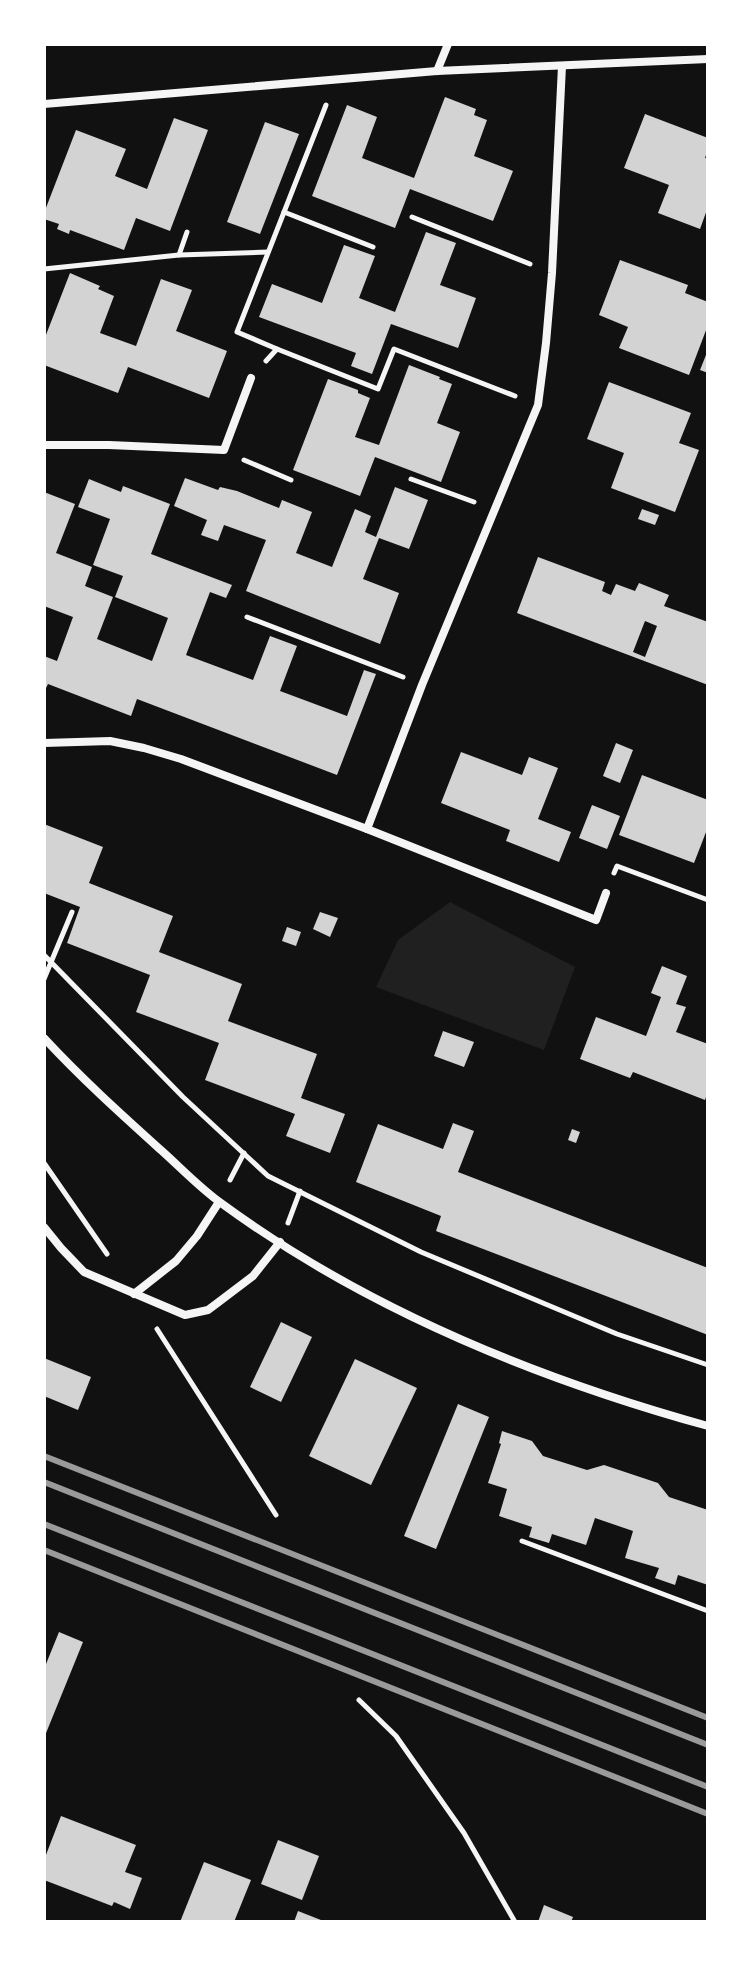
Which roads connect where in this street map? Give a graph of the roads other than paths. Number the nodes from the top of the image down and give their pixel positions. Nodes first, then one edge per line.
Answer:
1 (448, 44) edge
2 (708, 59) edge
3 (562, 66) junction
4 (437, 71) junction
5 (44, 104) edge
6 (251, 378) road end
7 (44, 445) edge
8 (44, 743) edge
9 (367, 829) junction
10 (606, 893) road end
11 (44, 1038) edge
12 (219, 1202) junction
13 (44, 1227) edge
14 (280, 1242) junction
15 (134, 1294) junction
16 (708, 1426) edge

1 - 4 street
2 - 3 street
3 - 4 street
3 - 9 street
4 - 5 street
6 - 7 street
8 - 9 street
9 - 10 street
11 - 12 street
12 - 14 street
12 - 15 street
13 - 15 street
14 - 15 street
14 - 16 street

